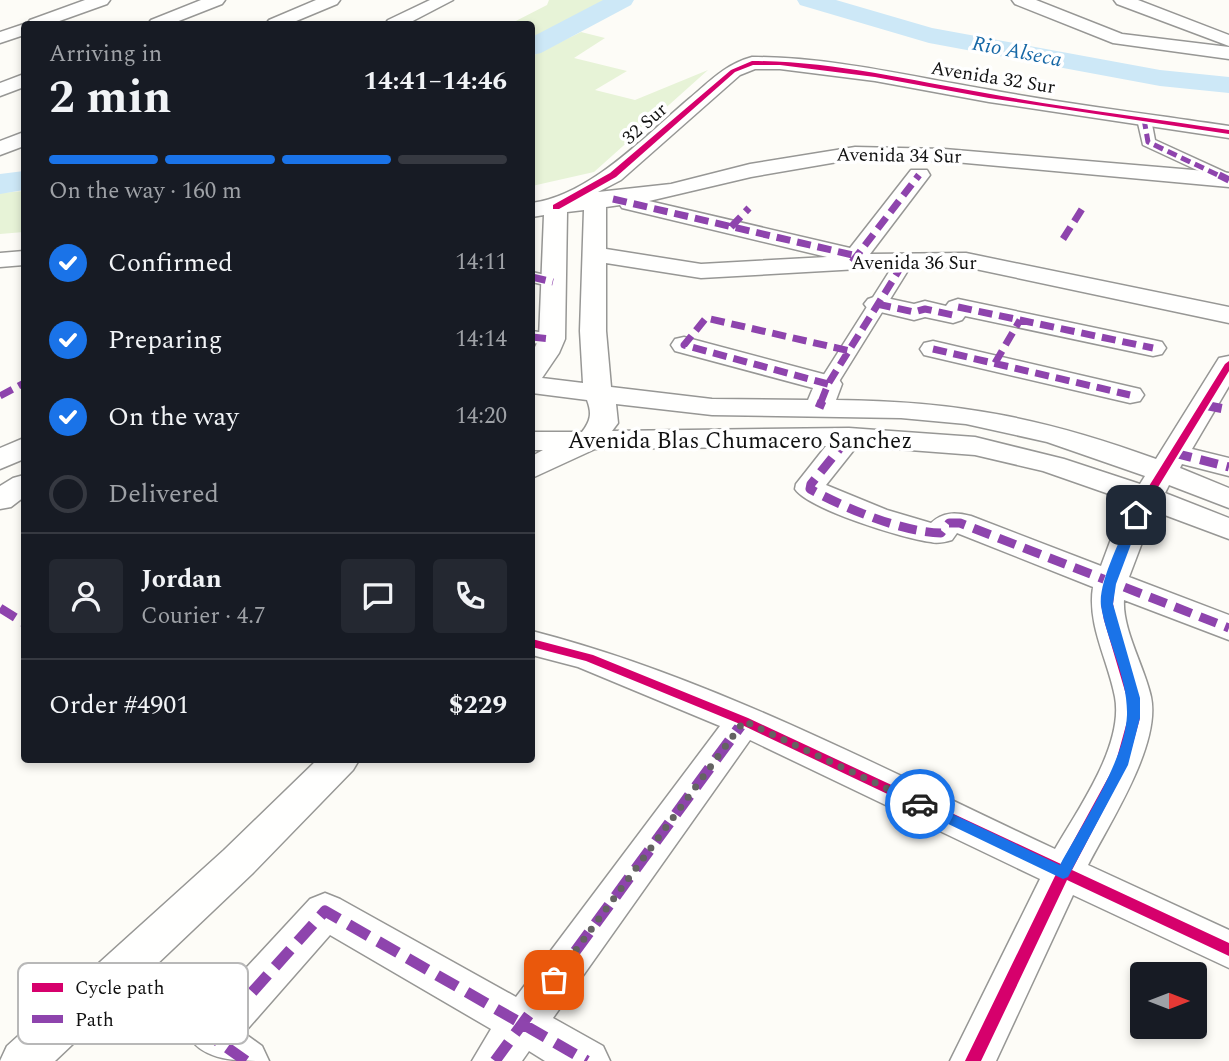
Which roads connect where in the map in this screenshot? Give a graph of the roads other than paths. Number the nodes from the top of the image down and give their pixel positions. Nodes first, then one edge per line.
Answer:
1 (100, 0) edge
2 (216, 0) edge
3 (331, 0) edge
4 (443, 0) edge
5 (1021, 0) edge
6 (1123, 0) edge
7 (44, 21) edge
8 (164, 21) edge
9 (282, 21) edge
10 (400, 21) edge
11 (21, 30) edge
12 (0, 38) edge
13 (1229, 42) edge
14 (1229, 53) edge
15 (752, 63) joint
16 (21, 81) edge
17 (0, 90) edge
18 (1144, 119) junction
19 (1229, 132) edge
20 (21, 139) edge
21 (0, 149) edge
22 (21, 158) edge
23 (0, 159) edge
24 (919, 175) dead end
25 (1229, 180) edge
26 (598, 198) junction
27 (750, 208) dead end
28 (544, 209) edge
29 (731, 227) junction
30 (595, 254) junction
31 (21, 258) edge
32 (855, 259) junction
33 (0, 260) edge
34 (894, 260) junction
35 (542, 279) edge
36 (877, 304) junction
37 (1229, 314) edge
38 (1020, 320) junction
39 (542, 338) edge
40 (684, 345) dead end
41 (1153, 348) dead end
42 (933, 349) dead end
43 (995, 363) junction
44 (1229, 364) edge
45 (535, 368) edge
46 (535, 385) edge
47 (598, 393) junction
48 (823, 396) junction
49 (1130, 396) dead end
50 (1217, 407) edge
51 (849, 437) junction
52 (535, 440) edge
53 (591, 440) junction
54 (21, 449) edge
55 (0, 460) edge
56 (535, 467) edge
57 (1229, 467) edge
58 (1162, 474) junction
59 (21, 486) edge
60 (1229, 499) edge
61 (0, 500) edge
62 (1229, 529) edge
63 (1110, 584) junction
64 (1229, 628) edge
65 (535, 646) edge
66 (744, 721) junction
67 (337, 763) edge
68 (1063, 873) junction
69 (1229, 950) edge
70 (129, 963) edge
71 (248, 1022) edge
72 (523, 1023) junction
73 (41, 1044) edge
74 (23, 1061) edge
75 (495, 1061) edge
76 (587, 1061) edge
77 (973, 1061) edge

1 - 7 street
2 - 8 street
3 - 9 street
4 - 10 street
5 - 14 street
6 - 13 street
11 - 12 street
15 - 18 street, Avenida 32 Sur
15 - 26 street, 32 Sur
16 - 17 street
18 - 19 street, Avenida 32 Sur
18 - 25 street
20 - 21 street
22 - 23 street
24 - 32 street
25 - 26 street, Avenida 34 Sur
26 - 28 street, 32 Sur
26 - 29 street
26 - 30 street
27 - 29 street
28 - 35 street
29 - 32 street
30 - 32 street, Avenida 36 Sur
30 - 47 street
31 - 33 street
32 - 34 street, Avenida 36 Sur
34 - 36 street
34 - 37 street, Avenida 36 Sur
35 - 39 street
36 - 38 street
36 - 48 street
38 - 41 street
38 - 43 street
39 - 45 street
40 - 48 street
42 - 43 street
43 - 49 street
44 - 50 street
46 - 47 street, Avenida Blas Chumacero Sanchez
47 - 48 street, Avenida Blas Chumacero Sanchez
47 - 53 street
48 - 58 street, Avenida Blas Chumacero Sanchez
50 - 58 street
51 - 53 street, Avenida Blas Chumacero Sanchez
51 - 58 street, Avenida Blas Chumacero Sanchez
51 - 63 street
52 - 53 street, Avenida Blas Chumacero Sanchez
53 - 56 street
54 - 55 street
57 - 58 street
58 - 60 street, Avenida Blas Chumacero Sanchez
58 - 62 street, Avenida Blas Chumacero Sanchez
58 - 63 street
59 - 61 street
63 - 64 street
63 - 68 street
65 - 66 street
66 - 68 street
66 - 72 street
67 - 70 street
68 - 69 street
68 - 77 street
71 - 72 street
72 - 75 street
72 - 76 street
73 - 74 street

